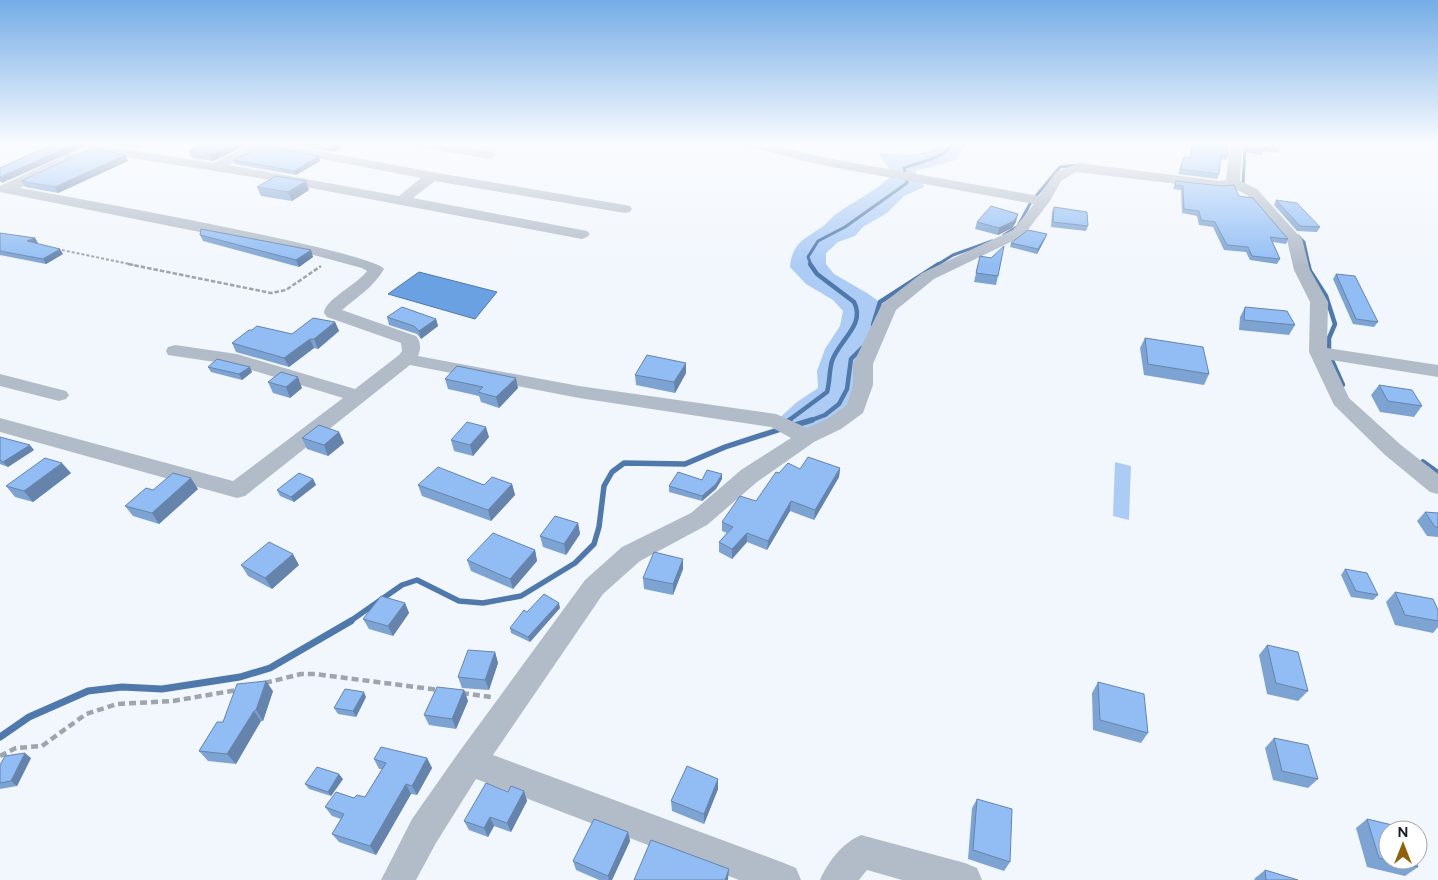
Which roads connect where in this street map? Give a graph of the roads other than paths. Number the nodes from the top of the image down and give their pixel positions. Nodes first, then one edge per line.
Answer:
1 (16, 184) edge
2 (308, 184) edge
3 (422, 184) edge
4 (479, 184) edge
5 (949, 184) edge
6 (1053, 184) edge
7 (1213, 184) edge
8 (1226, 184) edge
9 (1235, 184) edge
10 (3, 190) edge
11 (400, 201) junction
12 (1043, 201) junction
13 (625, 209) dead end
14 (582, 234) dead end
15 (175, 351) dead end
16 (1318, 352) junction
17 (406, 358) junction
18 (1438, 371) edge
19 (0, 380) edge
20 (59, 395) dead end
21 (358, 396) junction
22 (0, 425) edge
23 (807, 437) junction
24 (1438, 486) edge
25 (470, 762) junction
26 (398, 880) edge
27 (784, 880) edge
28 (837, 880) edge
29 (965, 880) edge

1 - 10 street
2 - 11 street
3 - 11 street
4 - 13 street
5 - 12 street
6 - 12 street
7 - 8 street
9 - 16 street
10 - 17 street
11 - 14 street
12 - 23 street
15 - 21 street
16 - 18 street
16 - 24 street
17 - 21 street
17 - 23 street
19 - 20 street
21 - 22 street
23 - 25 street
25 - 26 street
25 - 27 street
28 - 29 street

